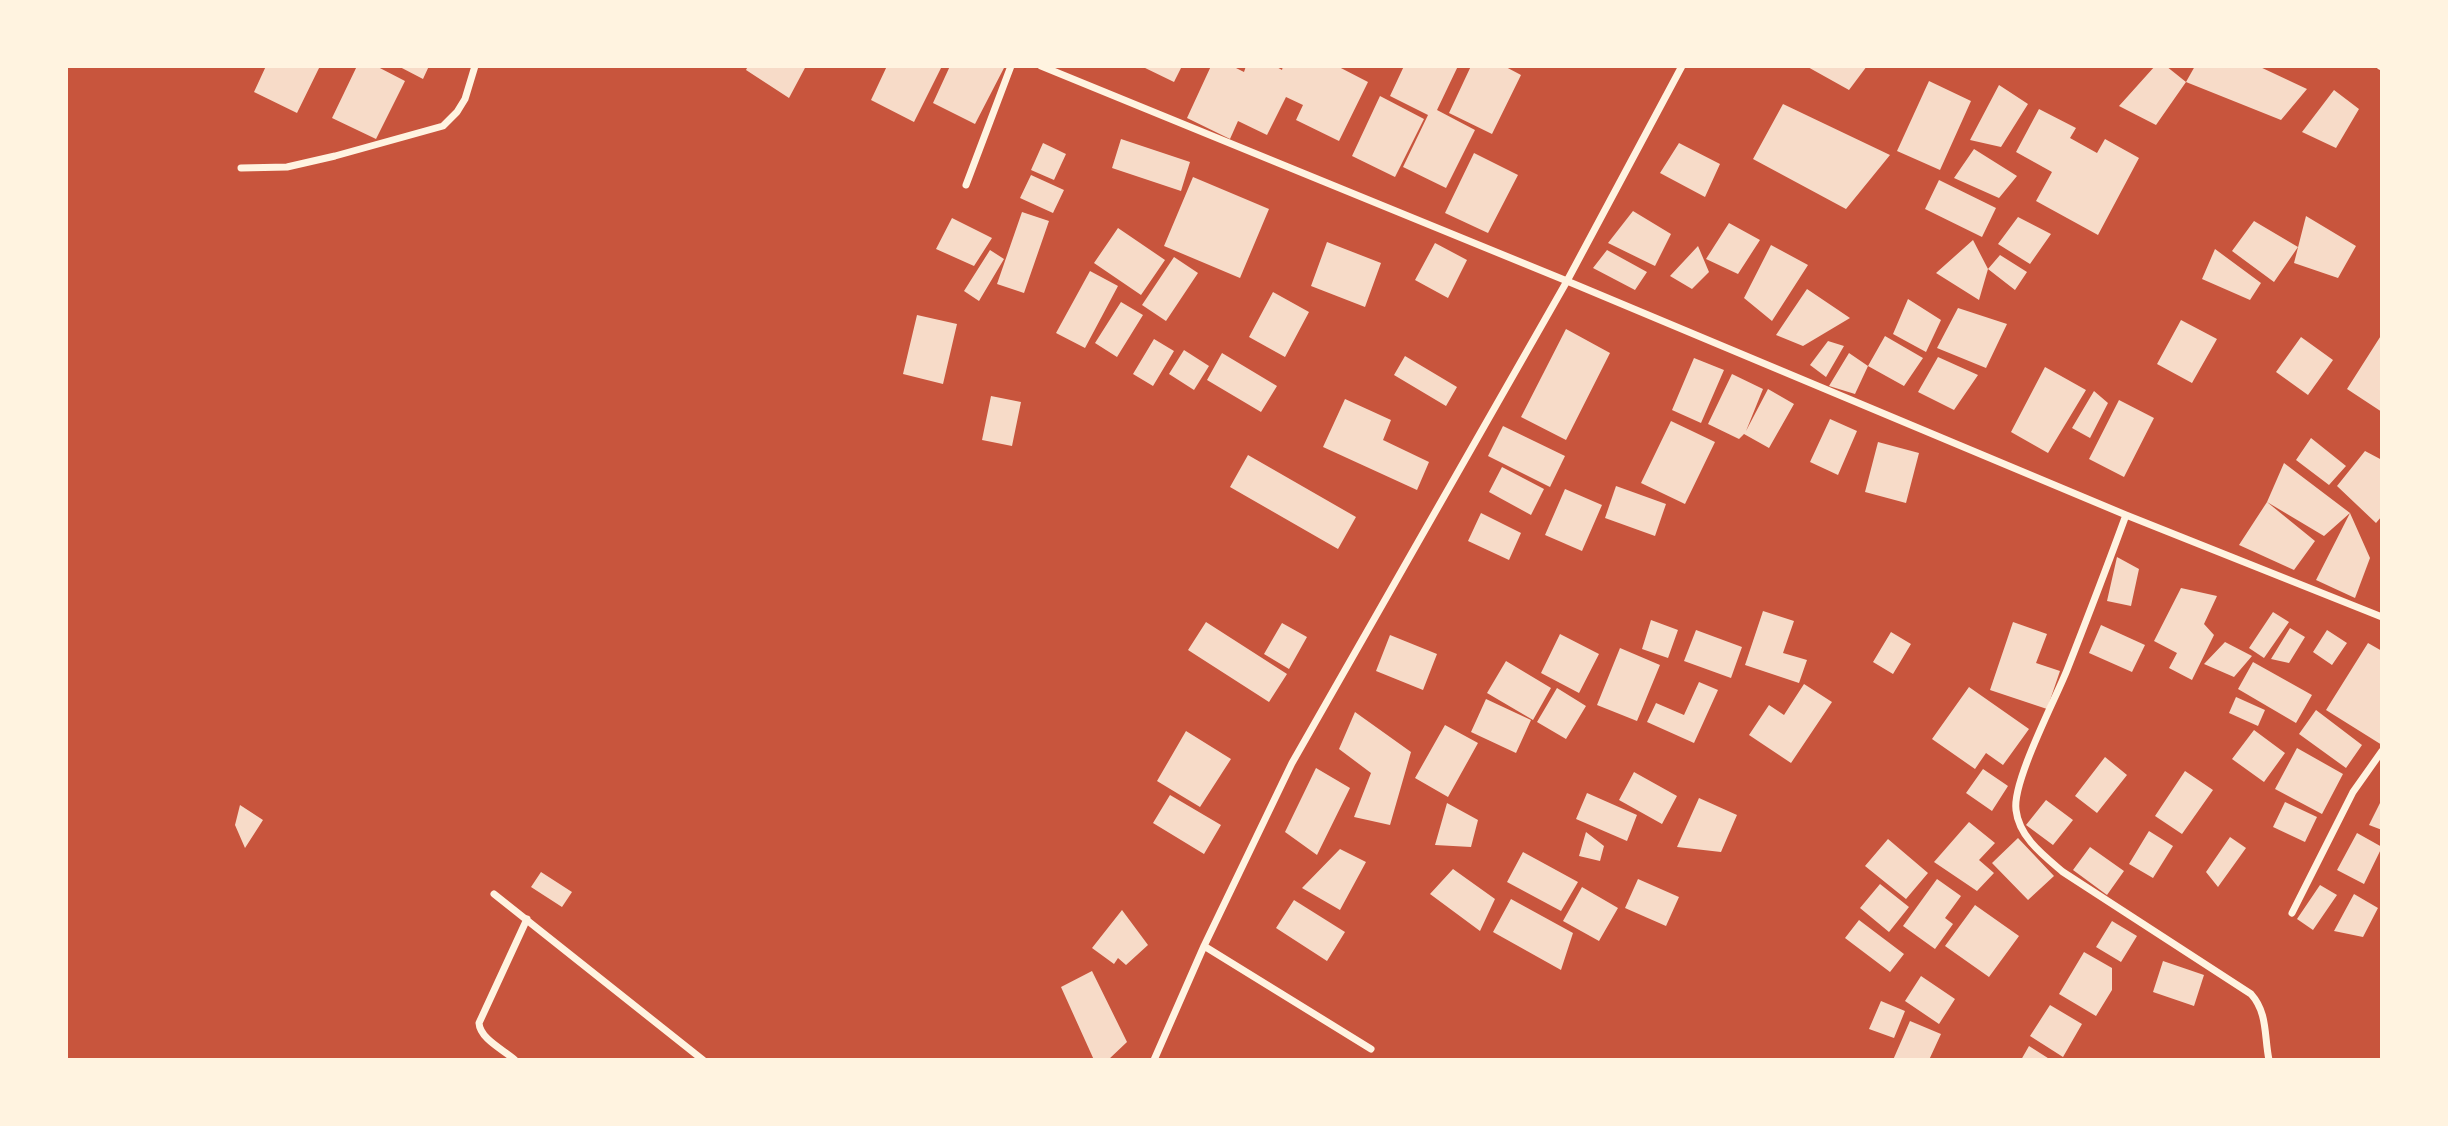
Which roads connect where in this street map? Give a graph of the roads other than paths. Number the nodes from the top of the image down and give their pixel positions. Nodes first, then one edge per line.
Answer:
1 (475, 66) edge
2 (1011, 66) edge
3 (1041, 66) edge
4 (1682, 66) edge
5 (241, 168) dead end
6 (966, 185) dead end
7 (1567, 281) junction
8 (2126, 515) junction
9 (2382, 617) edge
10 (2382, 751) edge
11 (494, 894) dead end
12 (2292, 913) dead end
13 (527, 919) junction
14 (1204, 946) junction
15 (1371, 1049) dead end
16 (515, 1059) edge
17 (703, 1059) edge
18 (1154, 1059) edge
19 (2269, 1059) edge

1 - 5 street
2 - 6 street
3 - 7 street
4 - 7 street
7 - 8 street
7 - 14 street
8 - 9 street
8 - 19 street
10 - 12 street
11 - 13 street
13 - 16 street
13 - 17 street
14 - 15 street
14 - 18 street

